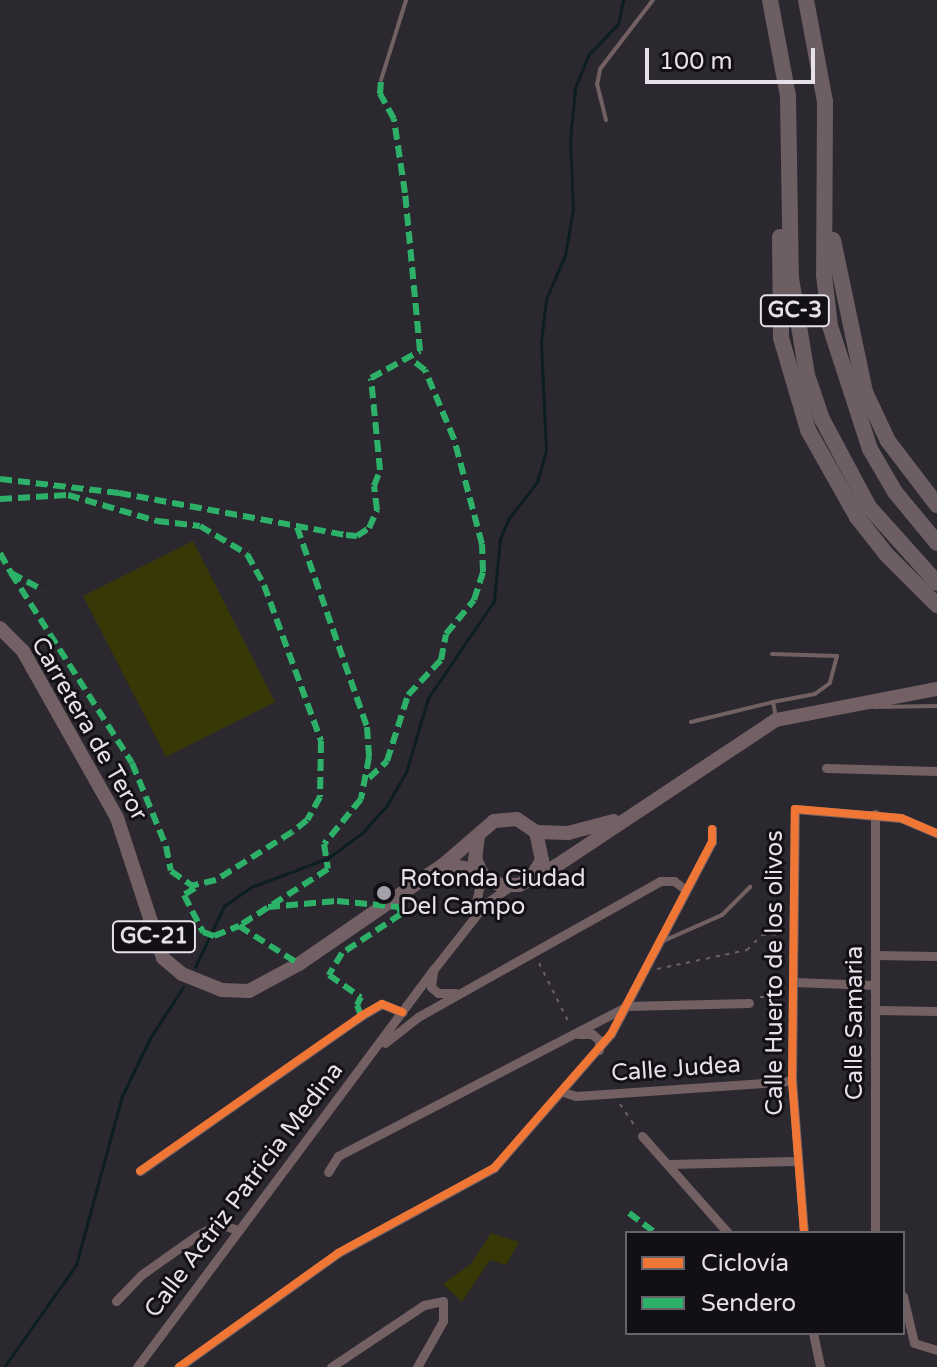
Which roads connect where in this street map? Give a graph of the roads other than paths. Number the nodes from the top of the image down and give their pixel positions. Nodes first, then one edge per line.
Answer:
1 (406, 0) edge
2 (653, 0) edge
3 (770, 0) edge
4 (806, 0) edge
5 (381, 80) dead end
6 (788, 96) junction
7 (825, 102) junction
8 (606, 120) dead end
9 (937, 505) edge
10 (937, 543) edge
11 (937, 583) edge
12 (937, 605) edge
13 (0, 628) edge
14 (772, 654) dead end
15 (937, 678) edge
16 (937, 689) edge
17 (903, 693) junction
18 (773, 702) junction
19 (848, 704) junction
20 (937, 706) edge
21 (776, 720) junction
22 (691, 722) dead end
23 (826, 768) dead end
24 (937, 771) edge
25 (875, 814) junction
26 (621, 818) junction
27 (485, 827) junction
28 (712, 829) dead end
29 (536, 832) junction
30 (937, 833) edge
31 (443, 865) junction
32 (480, 872) junction
33 (531, 878) junction
34 (511, 886) junction
35 (750, 887) dead end
36 (686, 890) junction
37 (470, 922) junction
38 (659, 943) junction
39 (875, 955) junction
40 (937, 956) edge
41 (434, 969) junction
42 (793, 982) junction
43 (875, 985) junction
44 (458, 993) junction
45 (749, 1003) road end
46 (627, 1006) junction
47 (876, 1010) junction
48 (937, 1011) edge
49 (402, 1012) junction
50 (575, 1034) junction
51 (599, 1050) junction
52 (365, 1061) junction
53 (792, 1081) junction
54 (563, 1092) junction
55 (642, 1136) road end
56 (796, 1161) junction
57 (670, 1164) junction
58 (140, 1171) dead end
59 (328, 1172) dead end
60 (239, 1230) junction
61 (726, 1231) edge
62 (804, 1231) edge
63 (875, 1231) edge
64 (116, 1301) dead end
65 (905, 1305) edge
66 (813, 1335) edge
67 (937, 1350) edge
68 (141, 1366) edge
69 (179, 1367) edge
70 (331, 1367) edge
71 (417, 1367) edge
72 (820, 1367) edge

1 - 5 lane
2 - 8 lane
3 - 6 highway, GC-3
4 - 7 highway, GC-3
6 - 11 highway, GC-3
6 - 12 highway
7 - 9 highway
7 - 10 highway, GC-3
13 - 31 main road, Carretera de Teror / GC-21
14 - 18 lane
15 - 17 main road
16 - 17 main road
17 - 19 main road
18 - 21 lane
18 - 22 lane
19 - 20 lane
19 - 21 main road
21 - 26 main road
23 - 24 street
25 - 30 street
25 - 39 street, Calle Samaria
25 - 42 street, Calle Huerto de los olivos
26 - 29 main road
26 - 33 main road
27 - 29 main road
27 - 31 main road, GC-21
27 - 32 main road
28 - 36 street
29 - 33 main road
31 - 32 main road
32 - 34 main road
32 - 37 street, Calle Actriz Patricia Medina
33 - 34 main road
34 - 37 street, Calle Actriz Patricia Medina
35 - 38 lane
36 - 38 street
36 - 44 street
37 - 41 street, Calle Actriz Patricia Medina
38 - 46 street
39 - 40 street
39 - 43 street, Calle Samaria
41 - 44 street
41 - 49 street, Calle Actriz Patricia Medina
42 - 43 street
42 - 53 street, Calle Huerto de los olivos
43 - 47 street, Calle Samaria
44 - 52 street
45 - 46 street
46 - 50 street
46 - 51 street
47 - 48 street
47 - 63 street, Calle Samaria
49 - 52 street, Calle Actriz Patricia Medina
49 - 58 street
50 - 51 street
50 - 59 street
51 - 54 street
52 - 60 street, Calle Actriz Patricia Medina
53 - 54 street, Calle Judea
53 - 56 street, Calle Huerto de los olivos
54 - 69 street
55 - 57 street
56 - 57 street
56 - 62 street, Calle Huerto de los olivos
57 - 61 street
60 - 64 street
60 - 68 street, Calle Actriz Patricia Medina
65 - 67 street
66 - 72 street
70 - 71 street

